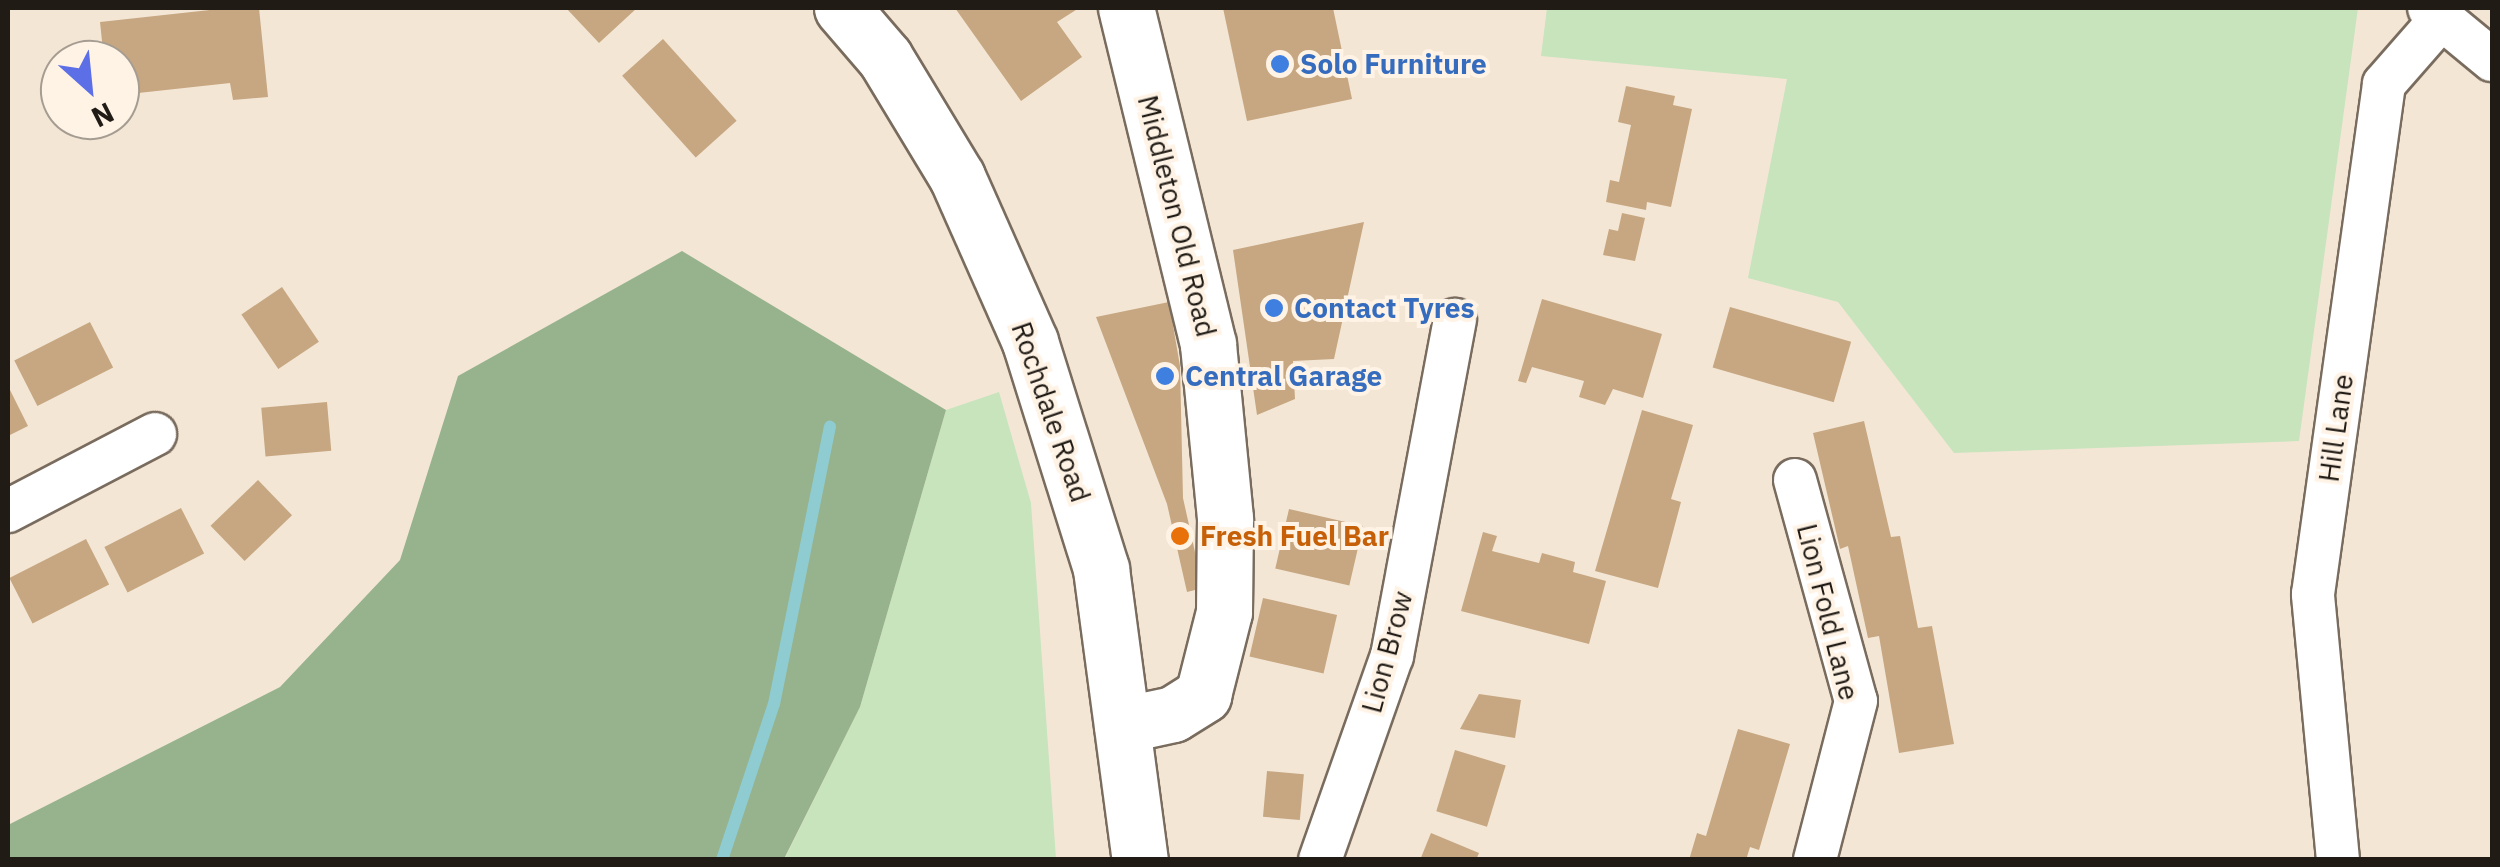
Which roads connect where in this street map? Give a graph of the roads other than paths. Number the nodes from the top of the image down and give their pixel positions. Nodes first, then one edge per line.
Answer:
1 (842, 8) edge
2 (1126, 8) edge
3 (2435, 13) edge
4 (2492, 60) edge
5 (1455, 320) dead end
6 (156, 434) dead end
7 (1795, 480) dead end
8 (8, 511) edge
9 (1122, 725) junction
10 (1140, 860) edge
11 (1320, 860) edge
12 (1815, 860) edge
13 (2338, 860) edge

1 - 9 main road, Rochdale Road
2 - 9 main road, Middleton Old Road
3 - 4 street
3 - 13 street, Hill Lane
5 - 11 street, Lion Brow
6 - 8 street
7 - 12 street, Lion Fold Lane
9 - 10 main road, Rochdale Road

